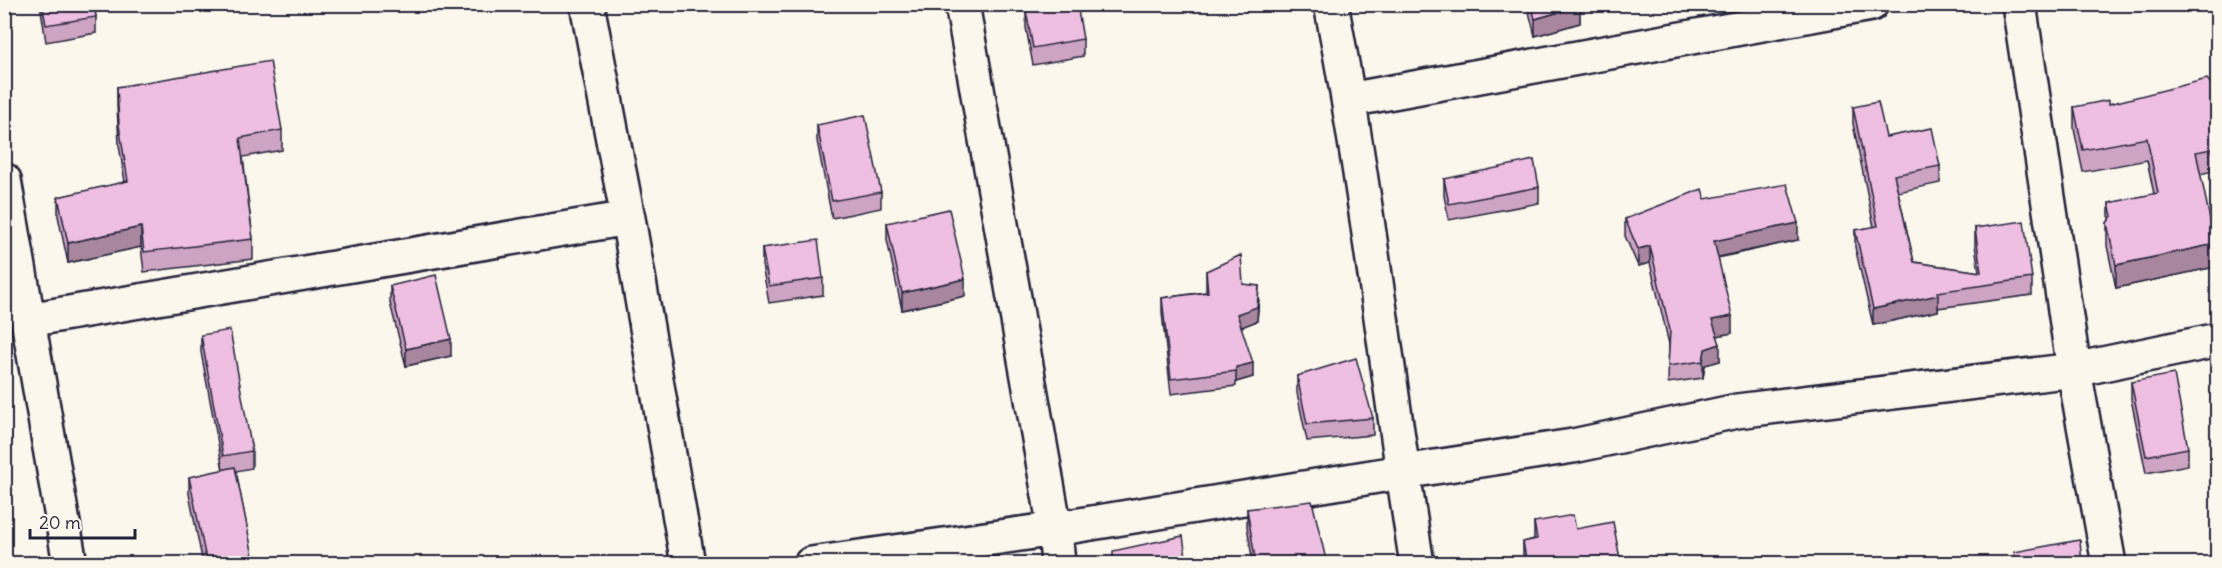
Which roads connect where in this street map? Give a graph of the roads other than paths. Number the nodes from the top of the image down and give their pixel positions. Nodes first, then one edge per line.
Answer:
1 (587, 4) edge
2 (963, 4) edge
3 (1330, 4) edge
4 (1871, 4) edge
5 (2019, 4) edge
6 (1349, 100) junction
7 (4, 180) edge
8 (628, 218) junction
9 (28, 320) junction
10 (2217, 340) edge
11 (2074, 370) junction
12 (1402, 472) junction
13 (1055, 529) junction
14 (70, 564) edge
15 (688, 564) edge
16 (811, 564) edge
17 (1059, 564) edge
18 (1417, 564) edge
19 (2109, 564) edge

1 - 8 street
2 - 13 street
3 - 6 street
4 - 6 street
5 - 11 street
6 - 12 street
7 - 9 street
8 - 9 street
8 - 15 street
9 - 14 street
10 - 11 street
11 - 12 street
11 - 19 street
12 - 13 street
12 - 18 street
13 - 16 street
13 - 17 street

